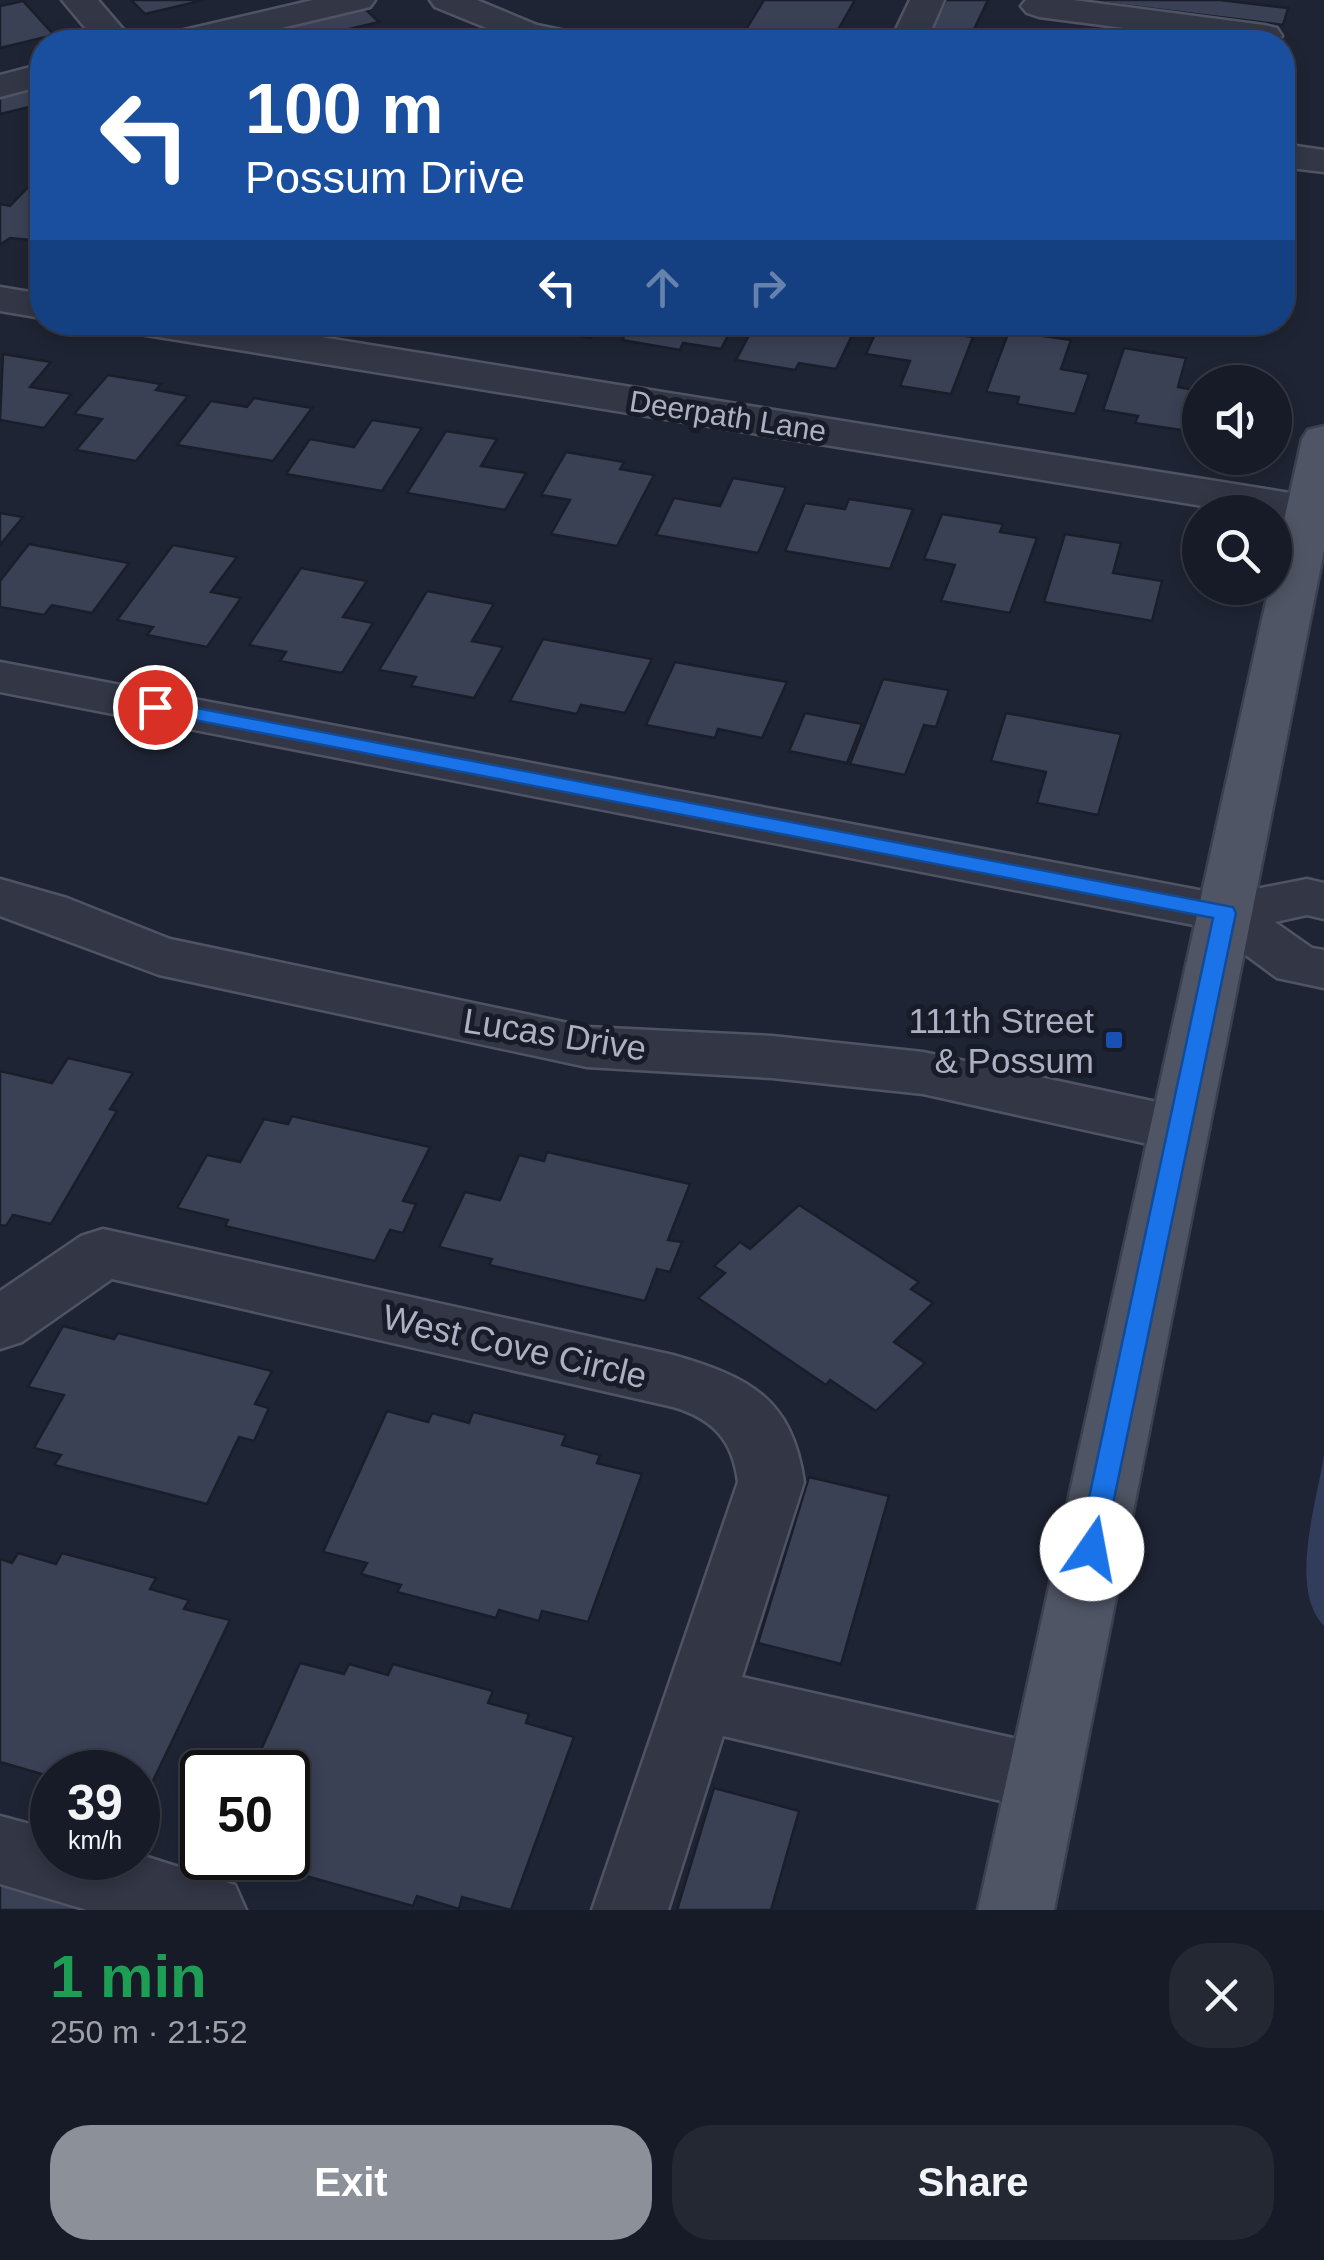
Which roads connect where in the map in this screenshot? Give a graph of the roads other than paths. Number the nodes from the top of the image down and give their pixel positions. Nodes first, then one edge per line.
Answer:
1 (79, 0) edge
2 (358, 0) edge
3 (448, 0) edge
4 (927, 0) edge
5 (1040, 3) edge
6 (105, 30) edge
7 (231, 30) edge
8 (519, 30) edge
9 (913, 30) edge
10 (1028, 30) edge
11 (1223, 30) edge
12 (30, 79) edge
13 (0, 86) edge
14 (1295, 157) edge
15 (1324, 160) edge
16 (0, 299) edge
17 (30, 304) edge
18 (226, 335) edge
19 (1324, 439) edge
20 (1309, 510) junction
21 (0, 677) edge
22 (0, 896) edge
23 (1324, 900) edge
24 (1225, 913) junction
25 (1324, 969) edge
26 (1180, 1129) junction
27 (0, 1324) edge
28 (702, 1700) junction
29 (1044, 1778) junction
30 (0, 1850) edge
31 (208, 1910) edge
32 (630, 1910) edge
33 (1016, 1910) edge

1 - 6 street
2 - 7 street
3 - 8 street
4 - 9 street
5 - 10 street
5 - 11 street
12 - 13 street
14 - 15 street
16 - 17 street
18 - 20 street, Deerpath Lane
19 - 20 main road
20 - 24 main road
21 - 24 street
22 - 26 street, Lucas Drive
23 - 24 street
24 - 25 street
24 - 26 main road
26 - 29 main road
27 - 28 street, West Cove Circle
28 - 29 street
28 - 32 street, West Cove Circle
29 - 33 main road
30 - 31 street

